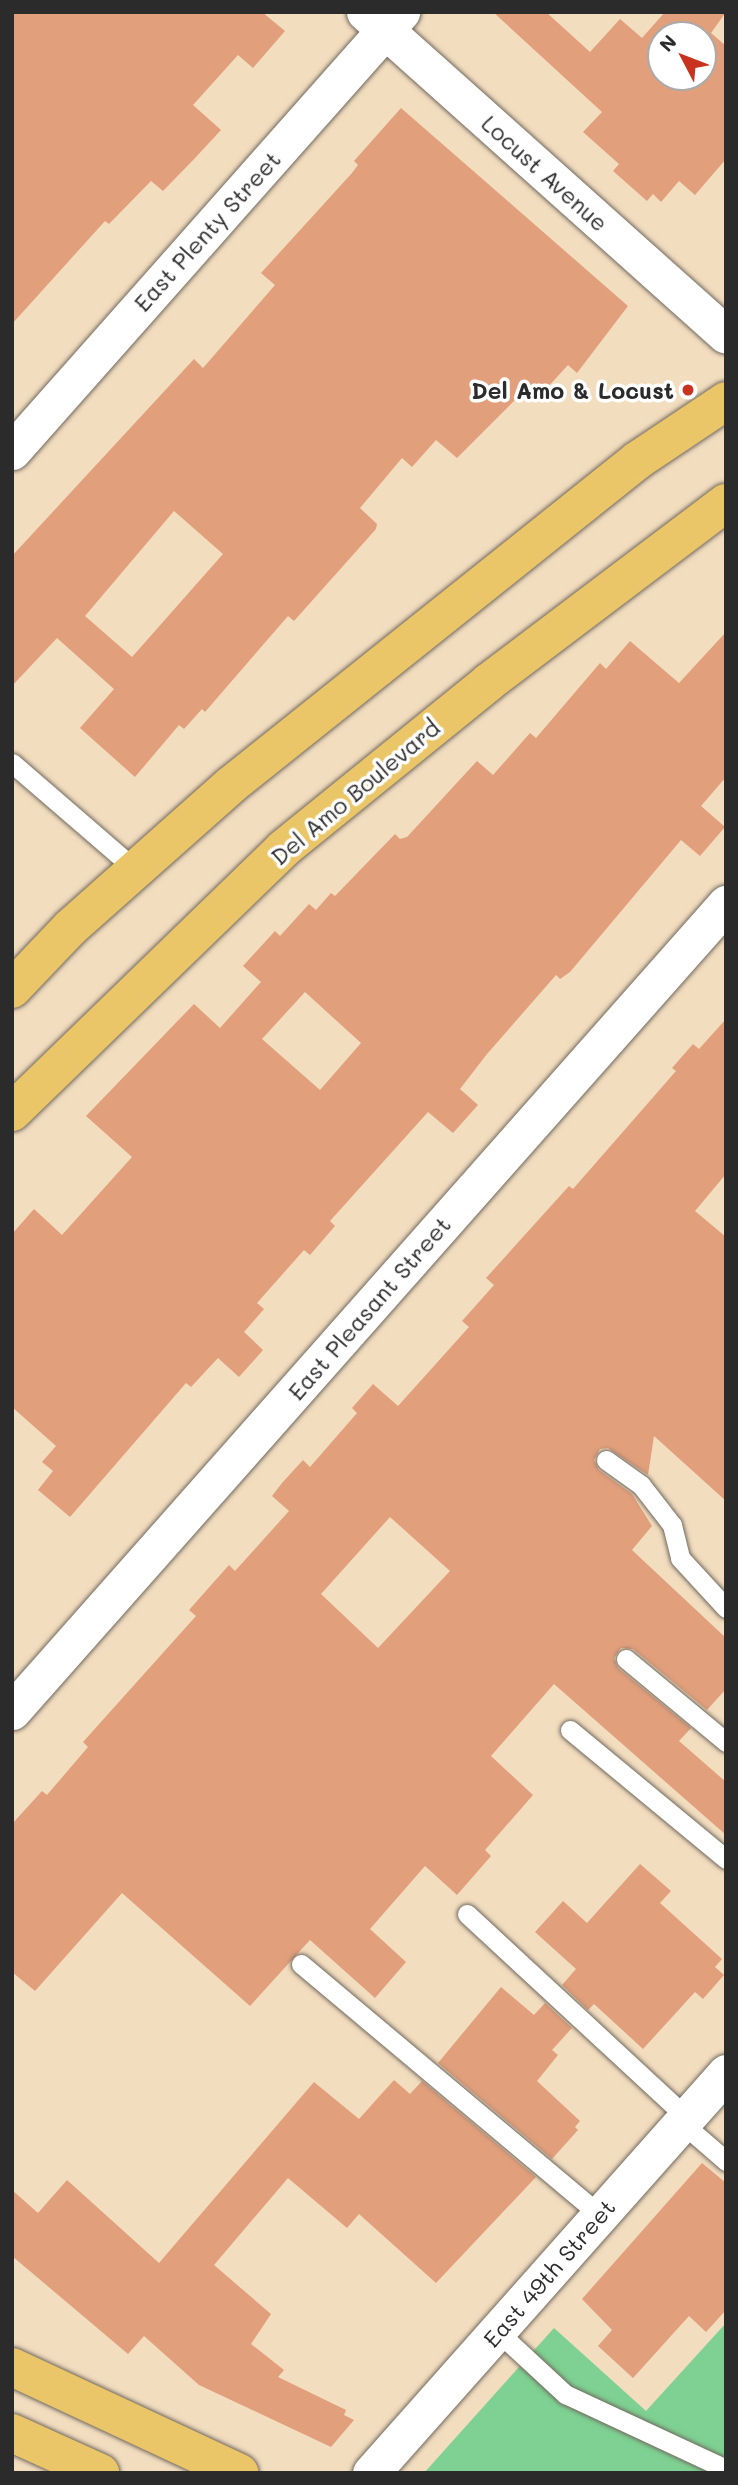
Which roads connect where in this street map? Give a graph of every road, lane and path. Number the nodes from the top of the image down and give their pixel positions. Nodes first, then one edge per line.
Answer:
1 (384, 18) edge
2 (720, 318) edge
3 (726, 401) edge
4 (12, 451) edge
5 (726, 503) edge
6 (12, 763) edge
7 (136, 870) junction
8 (726, 904) edge
9 (12, 989) edge
10 (12, 1112) edge
11 (606, 1460) dead end
12 (726, 1608) edge
13 (626, 1659) dead end
14 (12, 1711) edge
15 (570, 1730) dead end
16 (726, 1742) edge
17 (726, 1859) edge
18 (467, 1914) dead end
19 (301, 1964) dead end
20 (726, 2073) edge
21 (684, 2120) junction
22 (726, 2161) edge
23 (600, 2215) junction
24 (497, 2331) junction
25 (12, 2367) edge
26 (12, 2433) edge
27 (726, 2469) edge
28 (100, 2473) edge
29 (239, 2473) edge
30 (371, 2473) edge

1 - 2 street, Locust Avenue
1 - 4 street, East Plenty Street
3 - 7 main road
5 - 10 main road, Del Amo Boulevard
6 - 7 lane
7 - 9 main road
8 - 14 street, East Pleasant Street
11 - 12 lane
13 - 16 lane
15 - 17 lane
18 - 21 lane
19 - 23 lane
20 - 21 street, East 49th Street
21 - 22 lane
21 - 23 street, East 49th Street
23 - 24 street, East 49th Street
24 - 27 lane
24 - 30 street, East 49th Street
25 - 29 main road
26 - 28 main road

